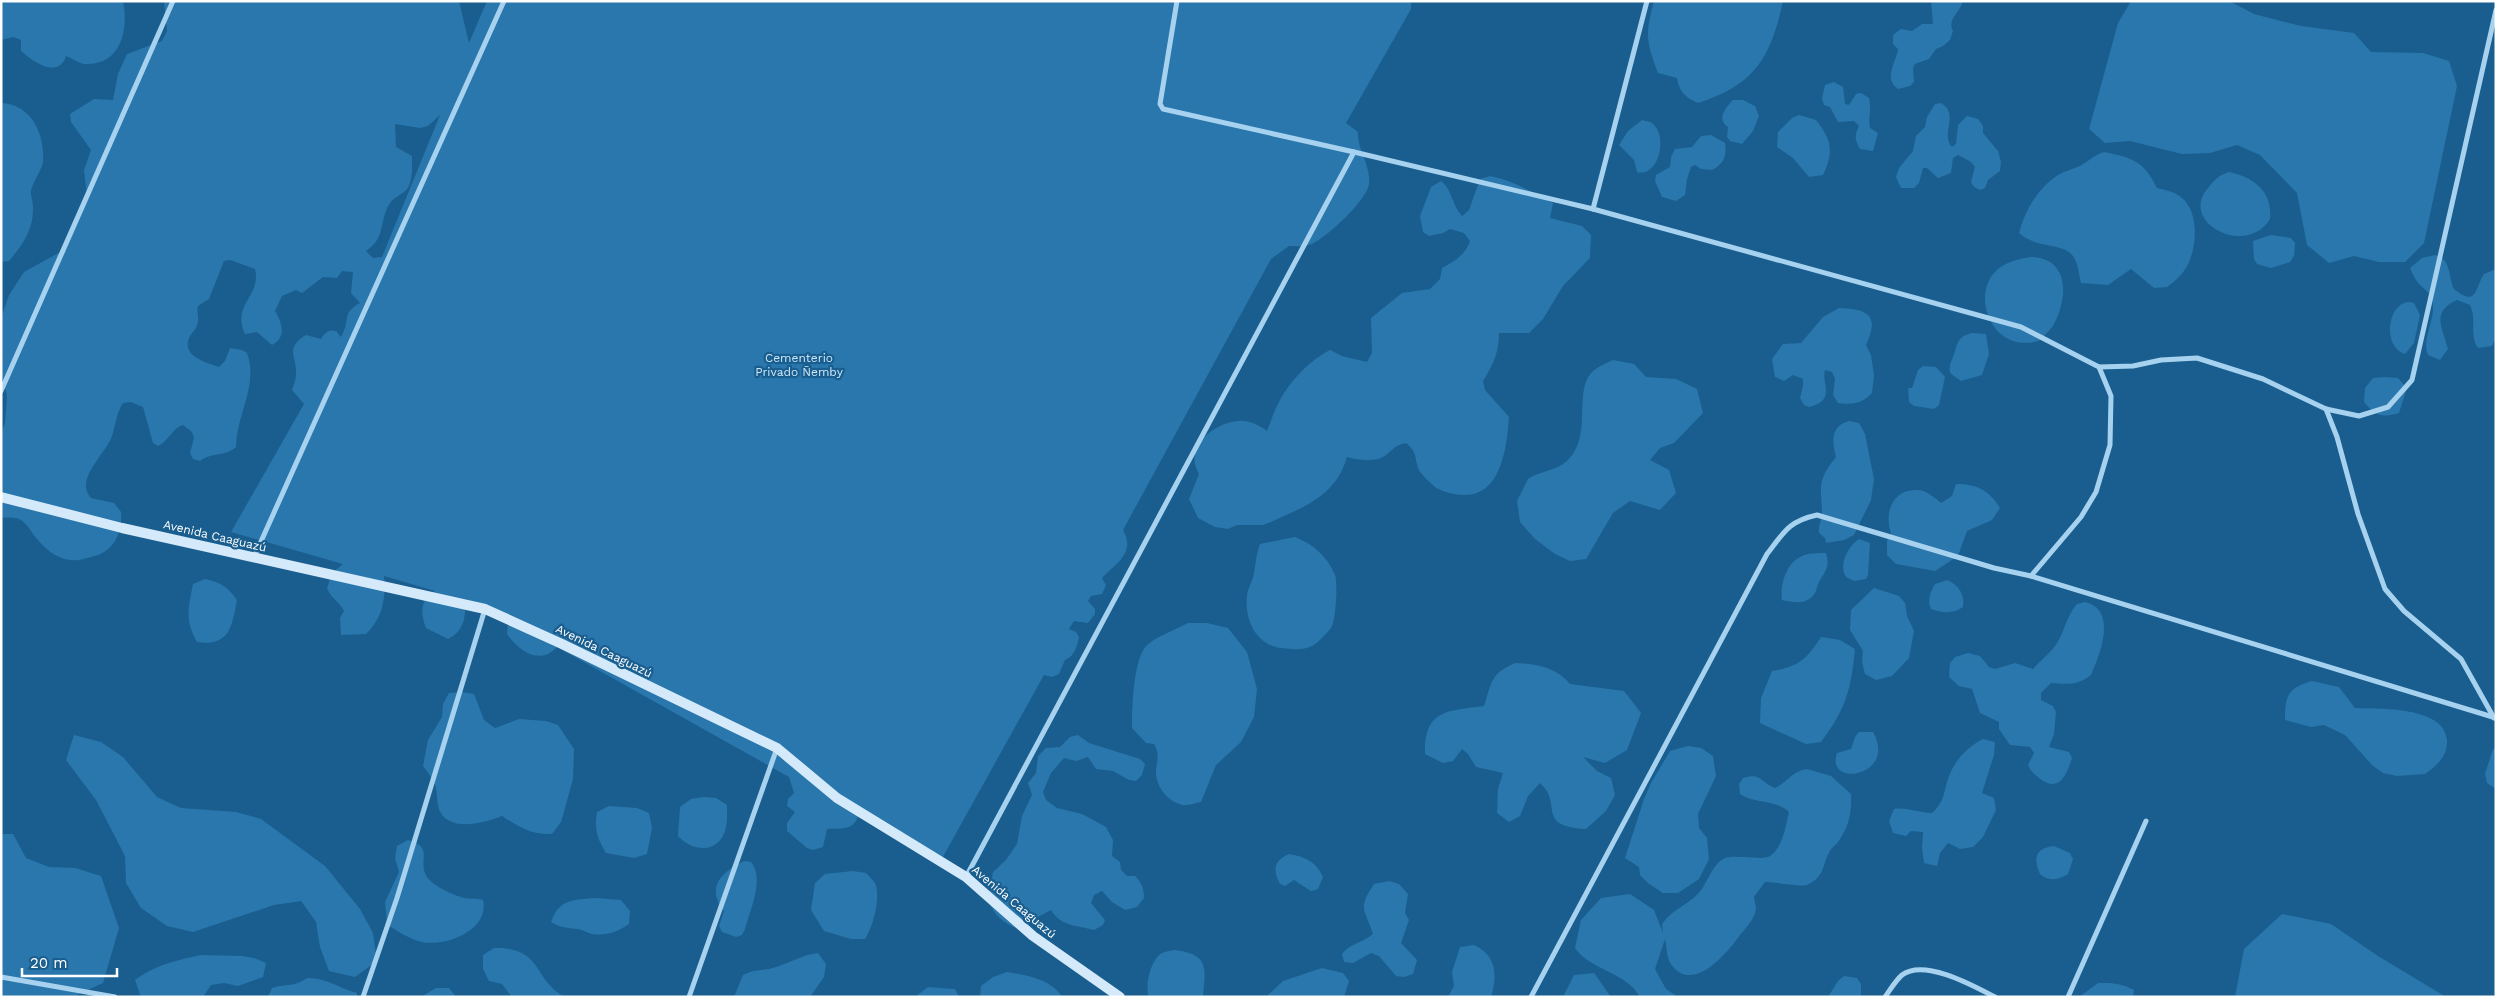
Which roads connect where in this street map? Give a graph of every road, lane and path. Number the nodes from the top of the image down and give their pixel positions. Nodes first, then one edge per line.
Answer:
1 (173, 1) edge
2 (504, 1) edge
3 (1177, 1) edge
4 (1648, 1) edge
5 (2496, 10) edge
6 (1354, 152) junction
7 (1594, 209) junction
8 (2099, 367) junction
9 (1, 391) edge
10 (2326, 408) junction
11 (1, 497) edge
12 (254, 557) junction
13 (2031, 576) junction
14 (485, 609) junction
15 (2495, 718) edge
16 (777, 748) junction
17 (2146, 822) dead end
18 (966, 877) junction
19 (1, 977) edge
20 (114, 997) edge
21 (363, 997) edge
22 (689, 997) edge
23 (1120, 997) edge
24 (1531, 997) edge
25 (1885, 997) edge
26 (1995, 997) edge
27 (2068, 997) edge

1 - 9 street
2 - 12 street
3 - 6 street
4 - 7 street
5 - 10 street
6 - 7 street
6 - 18 street
7 - 8 street
8 - 10 street
8 - 13 street
10 - 15 street
11 - 12 street, Avenida Caaguazú
12 - 14 street, Avenida Caaguazú
13 - 15 street
13 - 24 street
14 - 16 street, Avenida Caaguazú
14 - 21 street
16 - 18 street, Avenida Caaguazú
16 - 22 street
17 - 27 street
18 - 23 street, Avenida Caaguazú
19 - 20 street
25 - 26 street

